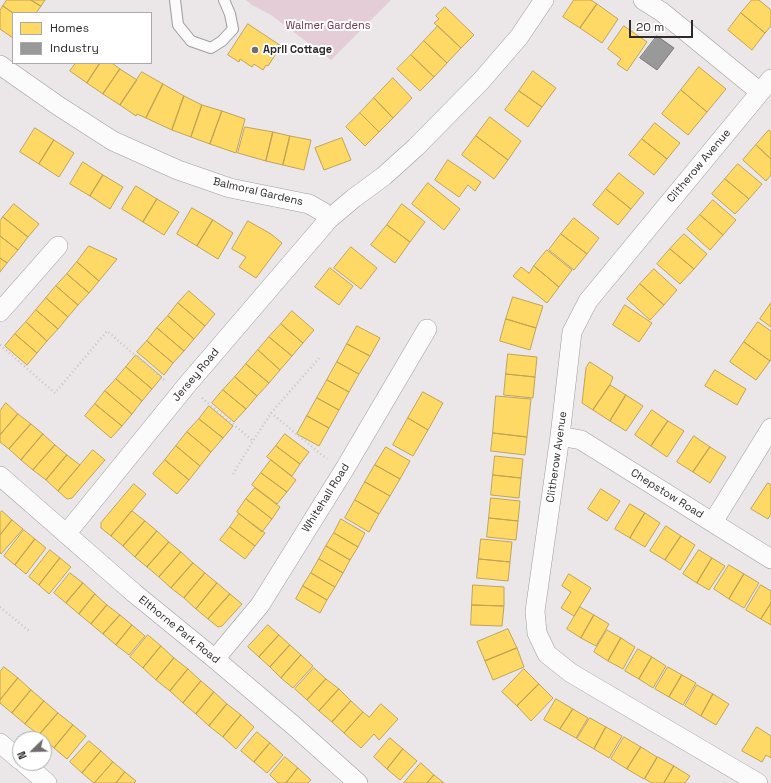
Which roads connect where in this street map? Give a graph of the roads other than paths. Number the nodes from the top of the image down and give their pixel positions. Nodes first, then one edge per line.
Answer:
1 (175, 0) edge
2 (224, 0) edge
3 (544, 0) edge
4 (643, 0) edge
5 (0, 65) edge
6 (766, 85) edge
7 (329, 219) junction
8 (58, 246) dead end
9 (0, 312) edge
10 (426, 328) dead end
11 (771, 428) edge
12 (560, 436) junction
13 (0, 476) edge
14 (713, 522) junction
15 (66, 534) junction
16 (771, 559) edge
17 (215, 659) junction
18 (0, 743) edge
19 (12, 753) edge
20 (33, 771) edge
21 (47, 783) edge
22 (358, 783) edge
23 (758, 783) edge

1 - 2 lane
3 - 7 street
4 - 6 street
5 - 7 street, Balmoral Gardens
6 - 12 street, Clitherow Avenue
7 - 15 street, Jersey Road
8 - 9 street
10 - 17 street, Whitehall Road
11 - 14 street
12 - 14 street, Chepstow Road
12 - 23 street, Clitherow Avenue
13 - 15 street, Elthorne Park Road
14 - 16 street, Chepstow Road
15 - 17 street, Elthorne Park Road
17 - 22 street, Elthorne Park Road
18 - 19 street
20 - 21 street

